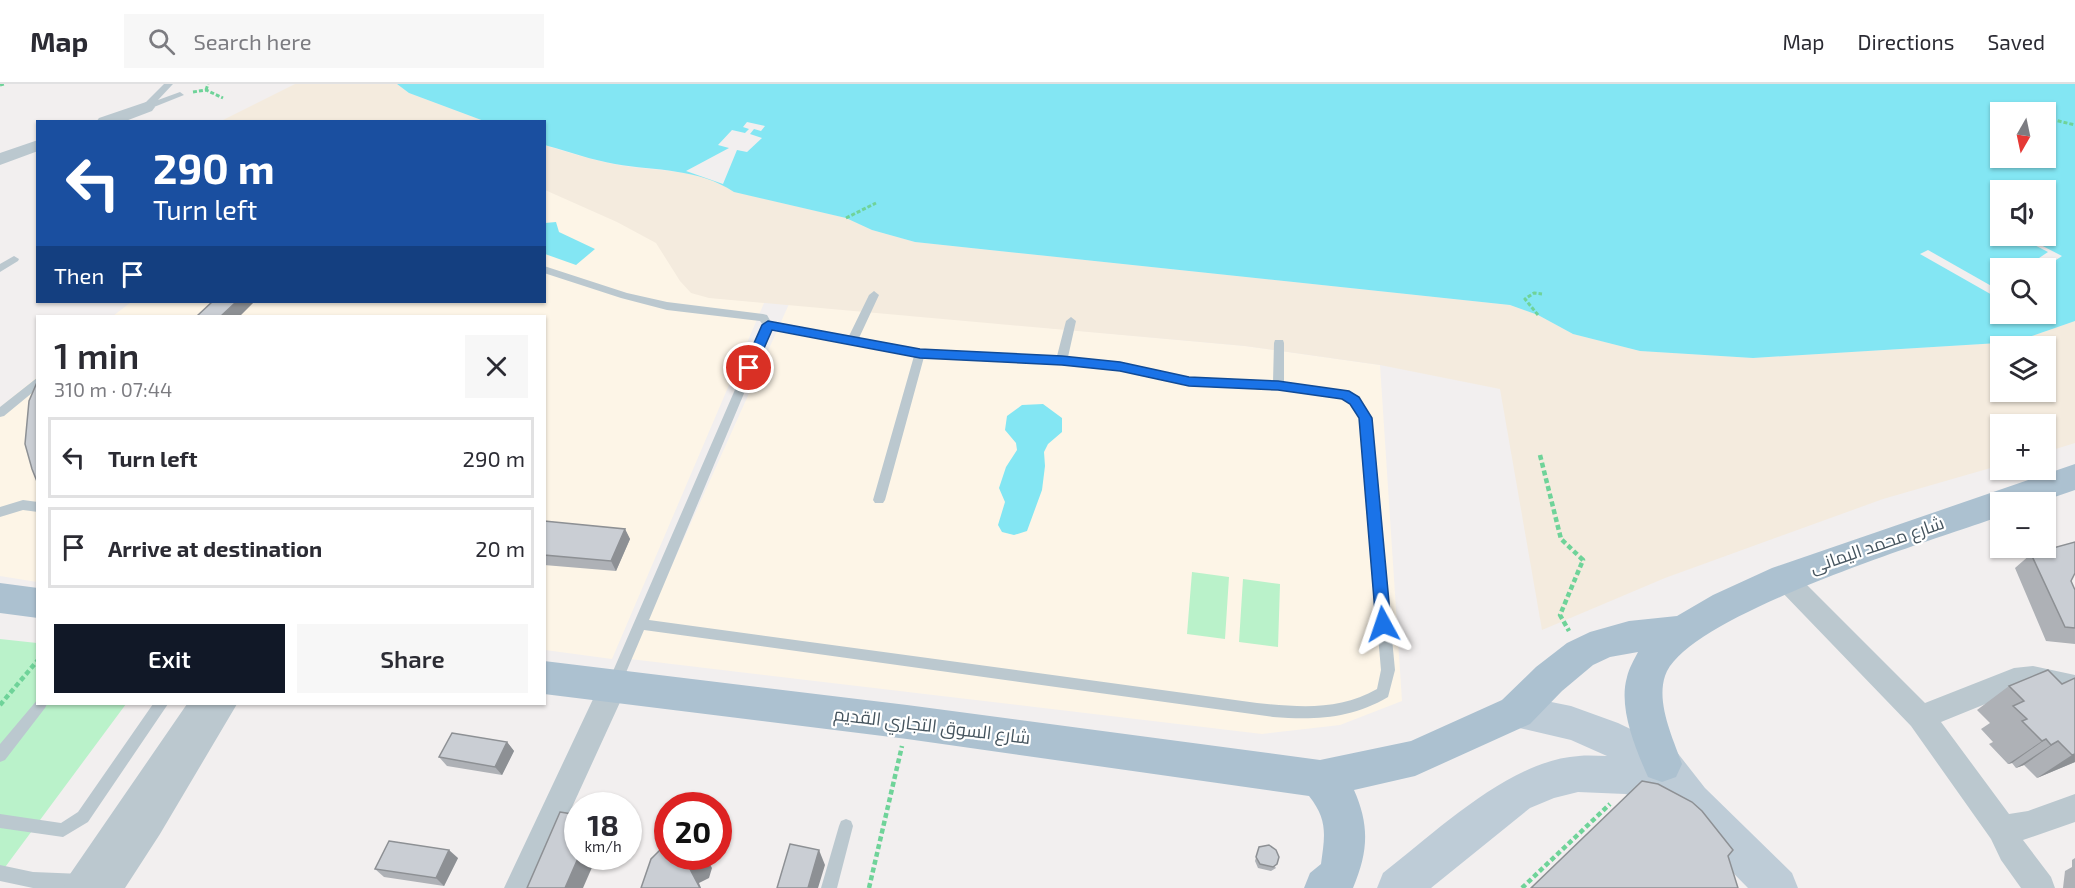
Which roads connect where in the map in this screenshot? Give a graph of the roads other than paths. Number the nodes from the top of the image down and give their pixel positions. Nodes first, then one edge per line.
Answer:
1 (169, 84) edge
2 (180, 95) road end
3 (146, 107) junction
4 (110, 120) edge
5 (36, 146) edge
6 (0, 159) edge
7 (14, 260) dead end
8 (0, 269) edge
9 (546, 270) edge
10 (874, 295) dead end
11 (1071, 321) dead end
12 (768, 325) junction
13 (853, 340) junction
14 (1279, 343) dead end
15 (920, 353) junction
16 (1062, 360) junction
17 (36, 383) edge
18 (1278, 386) junction
19 (0, 413) edge
20 (2075, 477) edge
21 (879, 500) dead end
22 (36, 507) edge
23 (0, 512) edge
24 (1784, 578) junction
25 (0, 598) edge
26 (36, 603) edge
27 (640, 624) junction
28 (1687, 630) junction
29 (546, 677) edge
30 (613, 687) junction
31 (2075, 687) edge
32 (39, 705) edge
33 (160, 705) edge
34 (201, 705) edge
35 (222, 705) edge
36 (1516, 712) junction
37 (1922, 717) junction
38 (0, 754) edge
39 (1656, 772) junction
40 (1320, 779) junction
41 (2075, 808) edge
42 (0, 821) edge
43 (846, 826) dead end
44 (2002, 829) junction
45 (0, 873) edge
46 (30, 884) edge
47 (89, 886) edge
48 (519, 888) edge
49 (829, 888) edge
50 (1325, 888) edge
51 (1398, 888) edge
52 (1777, 888) edge
53 (2040, 888) edge

1 - 3 lane
2 - 3 lane
3 - 4 street
5 - 6 street
7 - 8 lane
9 - 12 lane
10 - 13 lane
11 - 16 lane
12 - 13 lane
12 - 27 lane
13 - 15 lane
14 - 18 lane
15 - 16 lane
15 - 21 lane
16 - 18 lane
17 - 19 lane
18 - 27 lane
20 - 24 main road, شارع محمد اليمانى
22 - 23 lane
24 - 28 main road, شارع محمد اليمانى
24 - 37 street
25 - 26 main road
27 - 30 lane
28 - 36 main road, شارع محمد اليمانى
28 - 39 main road, شارع محمد اليمانى
29 - 30 main road, شارع السوق التجاري القديم
30 - 40 main road, شارع السوق التجاري القديم
30 - 48 street
31 - 37 street
32 - 38 lane
33 - 42 lane
34 - 47 street
35 - 47 street
36 - 39 main road
36 - 40 main road, شارع السوق التجاري القديم
37 - 44 street
39 - 51 main road
39 - 52 main road
40 - 50 main road
41 - 44 street
43 - 49 lane
44 - 53 street
45 - 46 lane
46 - 47 lane

